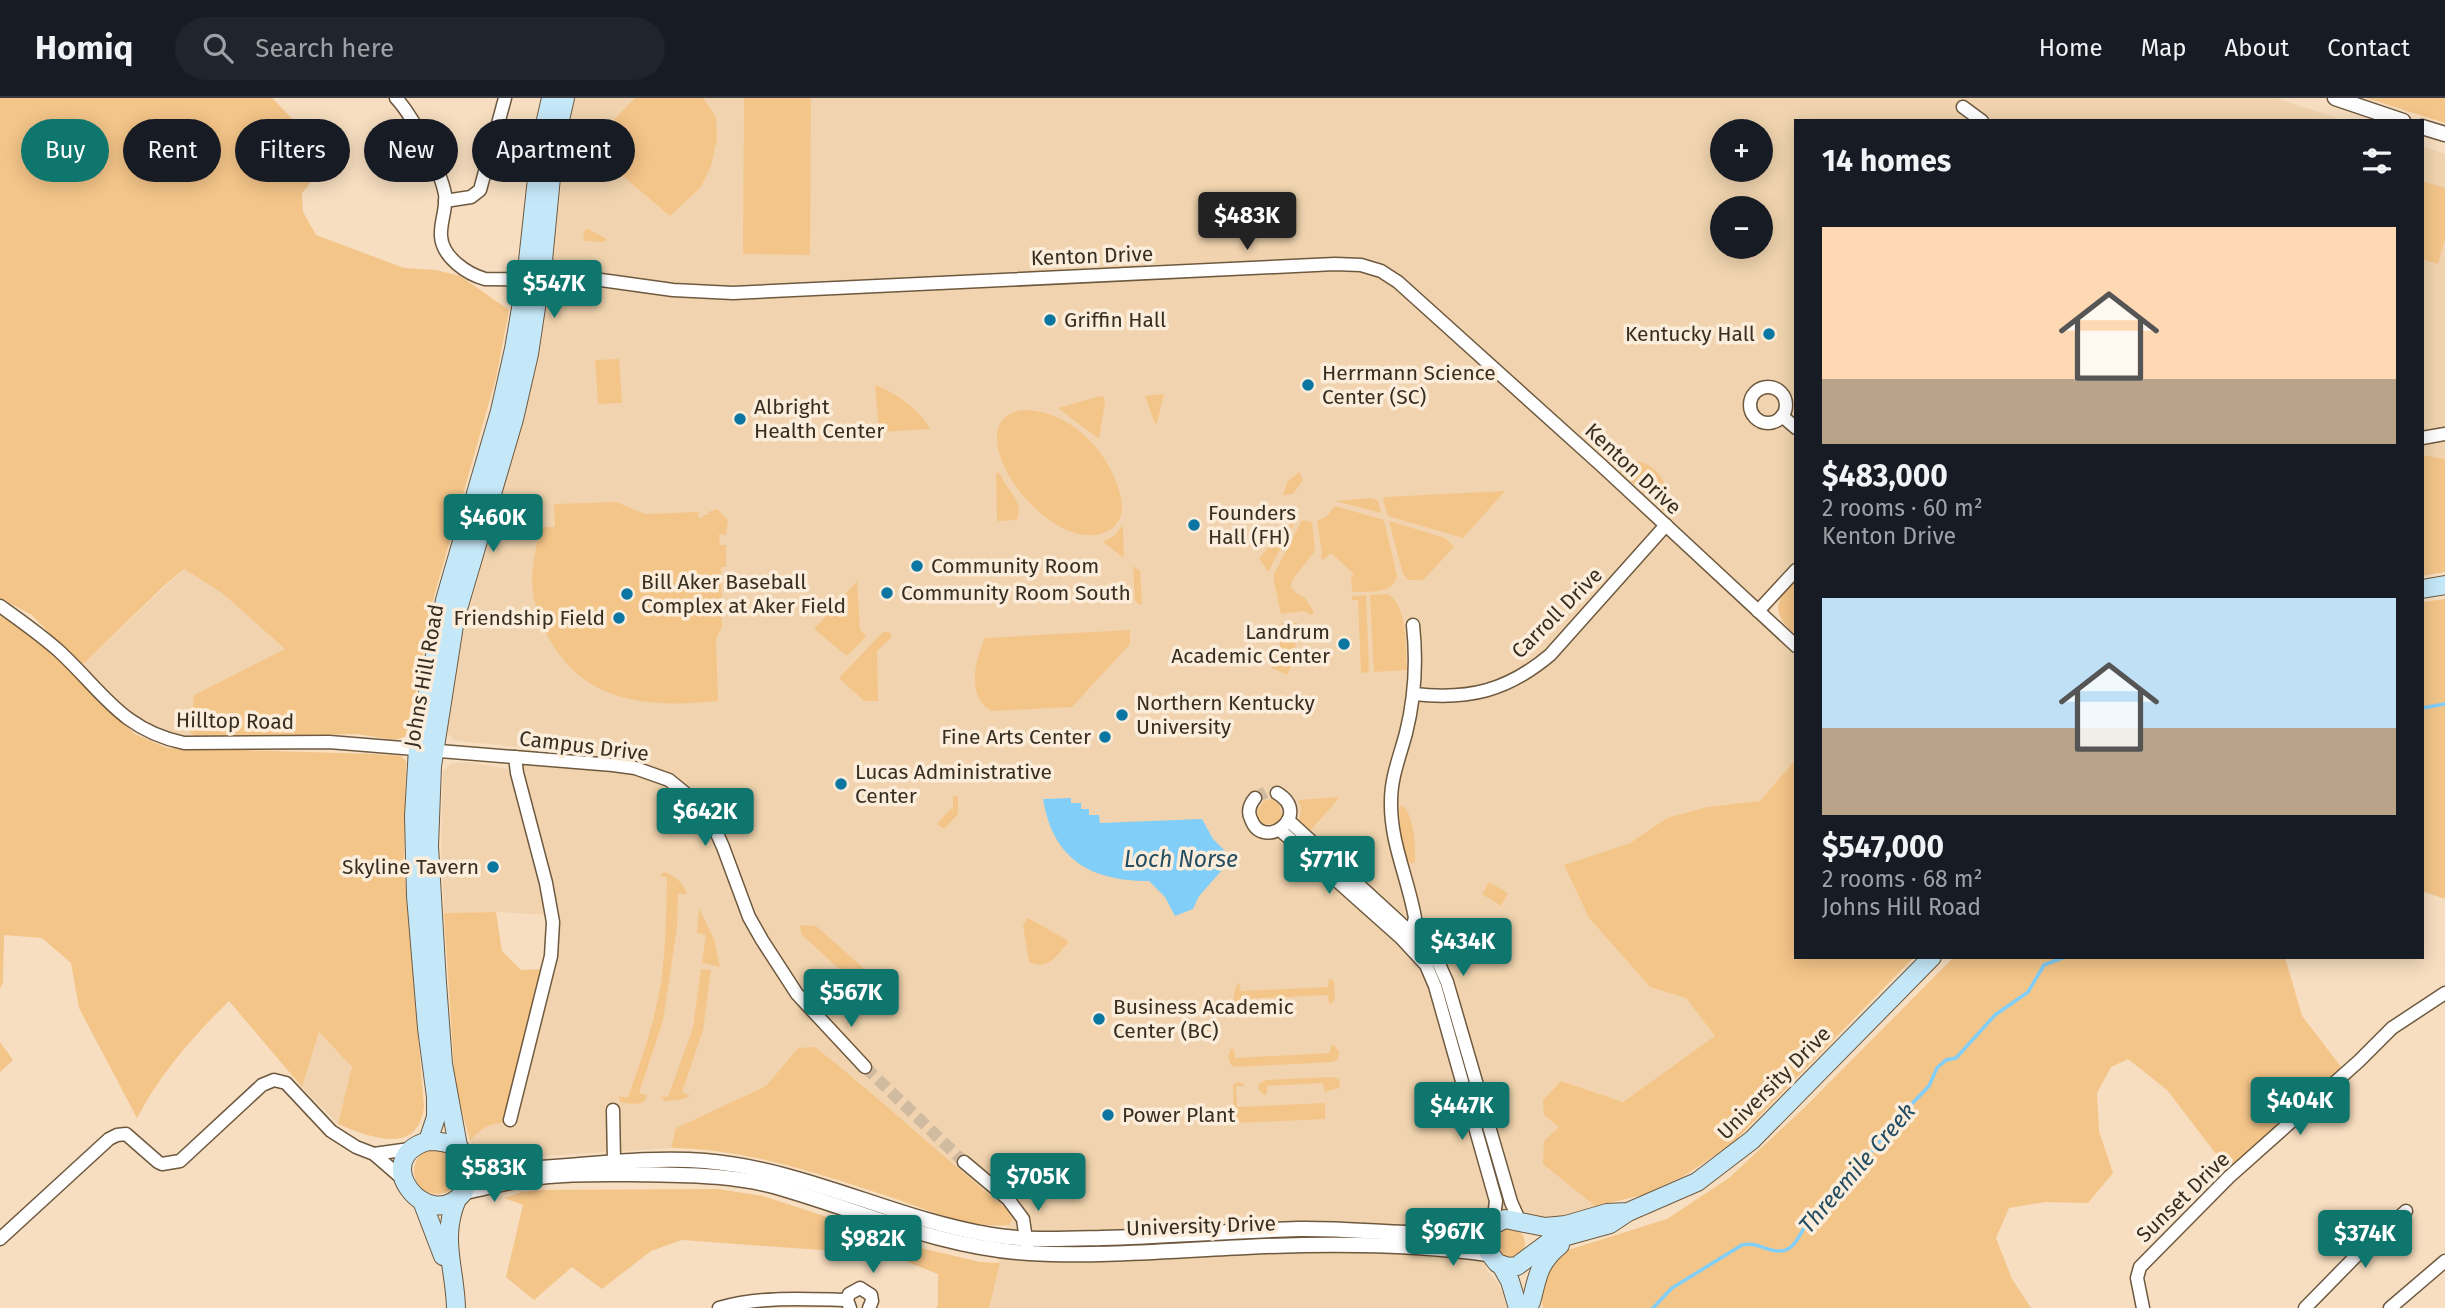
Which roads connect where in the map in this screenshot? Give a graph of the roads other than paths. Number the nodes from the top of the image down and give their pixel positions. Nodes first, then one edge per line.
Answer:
1 (396, 98) edge
2 (505, 98) edge
3 (551, 98) edge
4 (565, 98) edge
5 (2336, 98) edge
6 (1963, 107) dead end
7 (1979, 119) edge
8 (2397, 119) edge
9 (2424, 128) edge
10 (2445, 134) edge
11 (445, 201) junction
12 (533, 279) junction
13 (1782, 416) dead end
14 (1794, 426) edge
15 (2445, 434) edge
16 (2424, 438) edge
17 (1666, 525) junction
18 (1794, 572) edge
19 (2445, 585) edge
20 (2424, 589) edge
21 (0, 606) edge
22 (1758, 611) junction
23 (1413, 625) dead end
24 (1794, 644) edge
25 (1414, 694) junction
26 (426, 749) junction
27 (515, 757) junction
28 (1277, 793) dead end
29 (1255, 798) dead end
30 (1284, 825) junction
31 (1404, 935) junction
32 (1930, 959) edge
33 (2445, 993) edge
34 (865, 1067) tunnel mouth
35 (613, 1110) dead end
36 (510, 1120) dead end
37 (428, 1141) junction
38 (410, 1149) junction
39 (462, 1153) junction
40 (374, 1154) junction
41 (614, 1161) junction
42 (964, 1162) tunnel mouth
43 (404, 1180) junction
44 (461, 1195) junction
45 (422, 1201) junction
46 (2406, 1211) dead end
47 (1628, 1212) junction
48 (1522, 1223) junction
49 (1491, 1229) junction
50 (1573, 1234) junction
51 (0, 1239) edge
52 (1027, 1246) junction
53 (1527, 1259) junction
54 (1495, 1260) junction
55 (2445, 1261) edge
56 (453, 1278) junction
57 (849, 1304) edge
58 (1527, 1306) edge
59 (456, 1308) edge
60 (719, 1308) edge
61 (869, 1308) edge
62 (2143, 1308) edge
63 (2305, 1308) edge
64 (2390, 1308) edge

1 - 11 street
2 - 11 street
3 - 12 main road, Johns Hill Road
4 - 12 main road, Johns Hill Road
5 - 8 street
6 - 7 street
9 - 10 street
11 - 12 street, Kenton Drive
12 - 17 street, Kenton Drive
12 - 26 main road, Johns Hill Road
13 - 14 street
15 - 16 street
17 - 22 street, Kenton Drive
17 - 25 street, Carroll Drive
18 - 22 street
19 - 20 main road
21 - 26 street, Hilltop Road
22 - 24 street, Kenton Drive
23 - 25 street
25 - 31 street
26 - 27 street, Campus Drive
26 - 37 main road, Johns Hill Road
26 - 39 main road, Johns Hill Road
27 - 34 street, Campus Drive
27 - 36 street
28 - 30 street
29 - 30 street
30 - 31 street
31 - 48 street
31 - 49 street
32 - 47 main road, University Drive
33 - 62 street, Sunset Drive
35 - 41 street
37 - 38 main road
37 - 39 main road
38 - 40 street
38 - 43 main road
39 - 41 street, University Drive
39 - 44 main road
40 - 43 street
40 - 51 street
41 - 52 street, University Drive
42 - 52 street
43 - 45 main road
44 - 45 main road
44 - 52 street, University Drive
44 - 56 main road
45 - 56 main road
46 - 63 street
47 - 48 main road, University Drive
47 - 50 main road, University Drive
48 - 49 main road, University Drive
48 - 53 main road
49 - 52 street, University Drive
49 - 54 main road
50 - 53 main road, University Drive
50 - 58 main road
52 - 54 street, University Drive
53 - 54 main road, University Drive
53 - 58 main road
54 - 58 main road
55 - 64 street
56 - 59 main road
57 - 60 street
57 - 61 street

